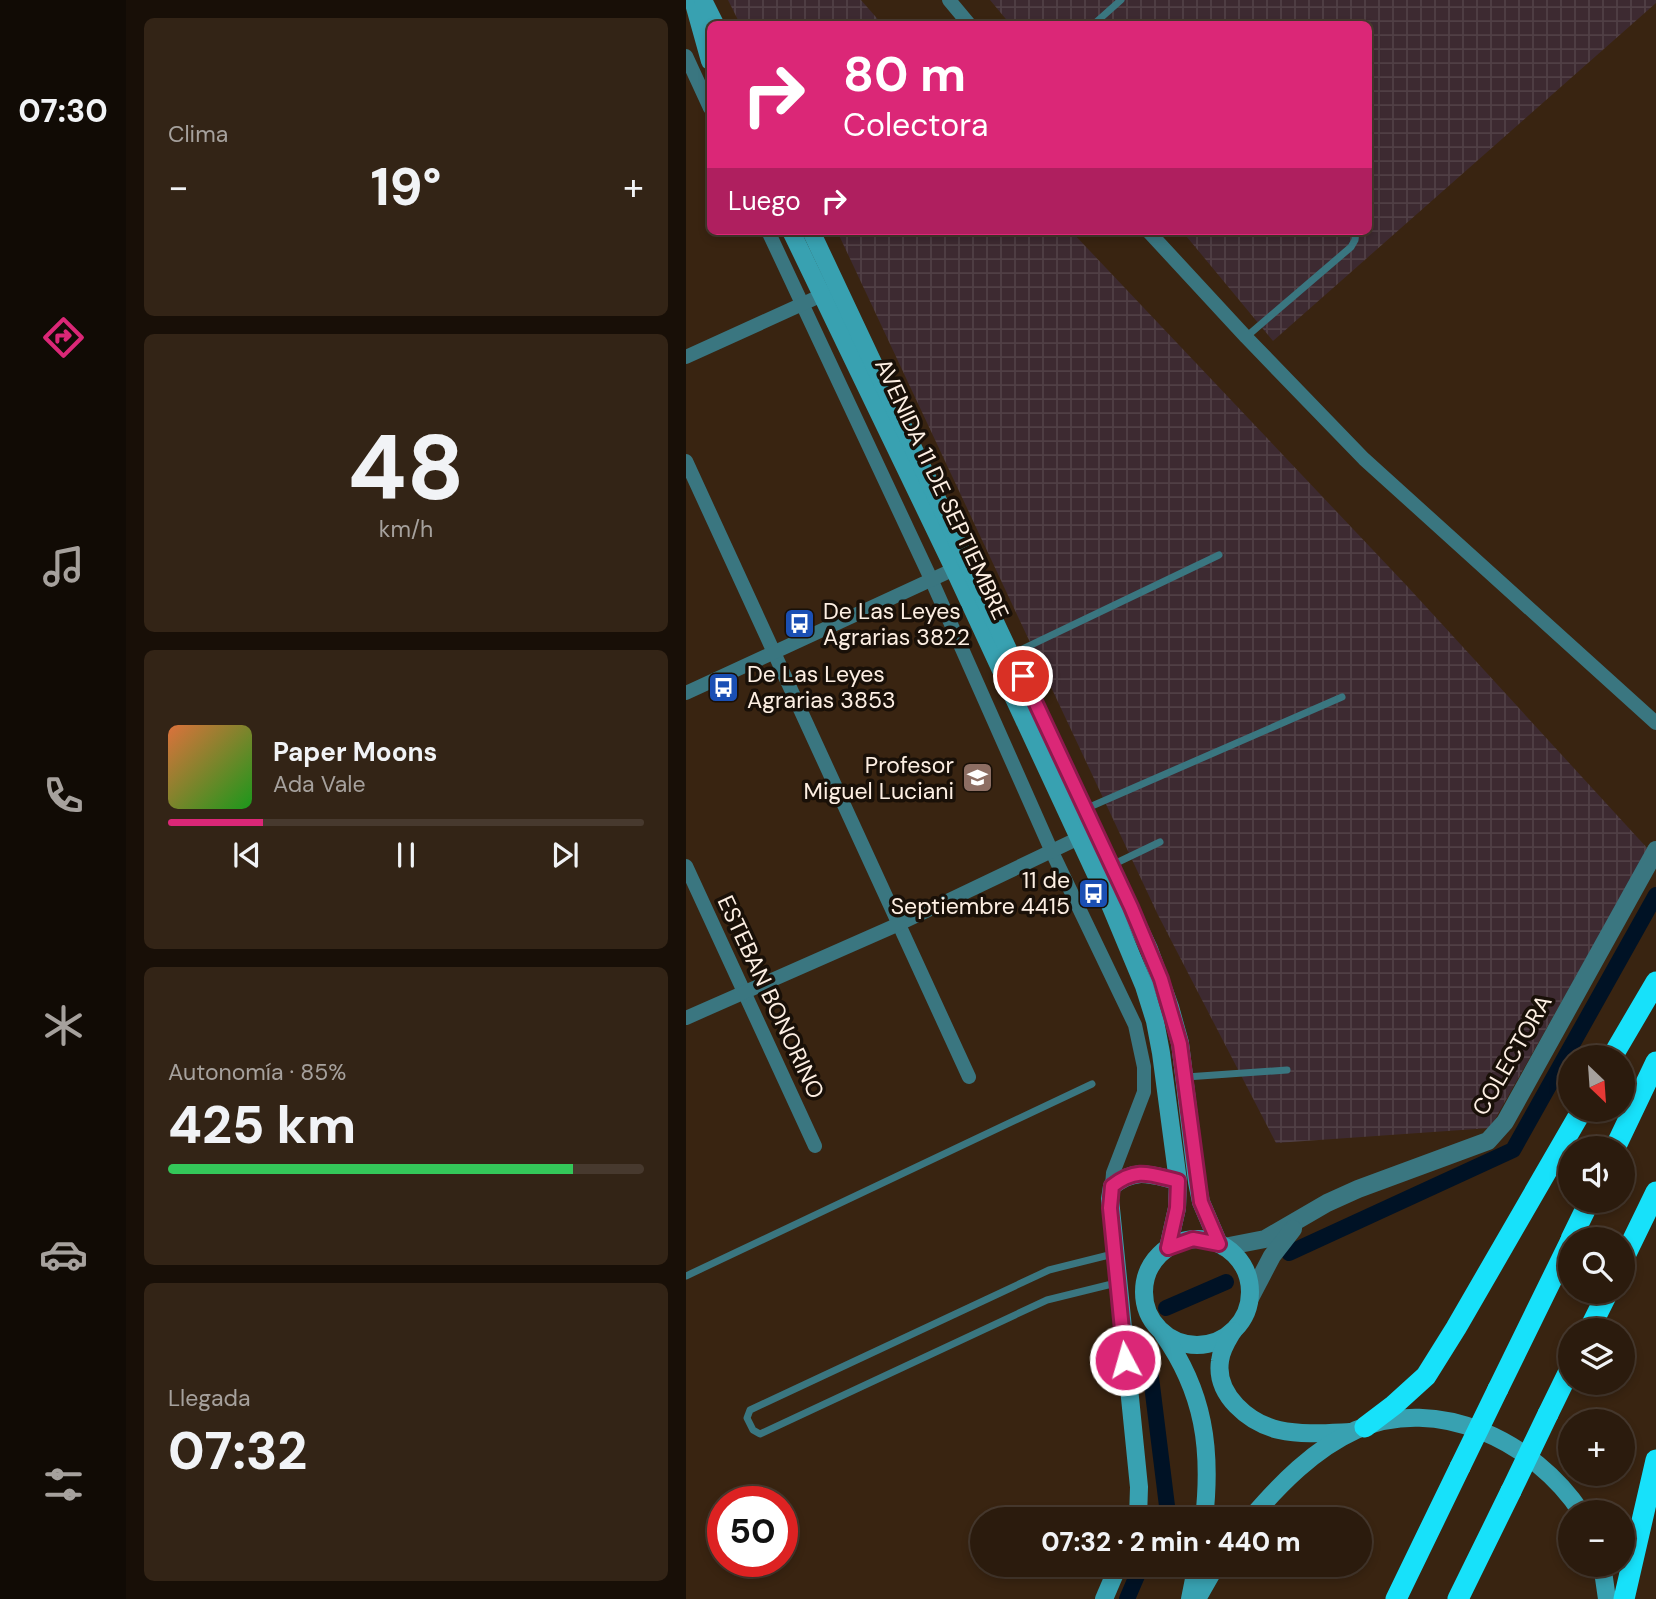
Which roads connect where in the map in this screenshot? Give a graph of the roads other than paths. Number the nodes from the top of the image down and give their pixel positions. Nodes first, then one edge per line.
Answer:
1 (693, 0) edge
2 (703, 0) edge
3 (949, 0) edge
4 (1121, 0) edge
5 (713, 21) edge
6 (966, 21) edge
7 (1097, 21) edge
8 (707, 50) edge
9 (686, 56) edge
10 (707, 102) edge
11 (770, 235) edge
12 (794, 235) edge
13 (812, 235) edge
14 (1152, 235) edge
15 (1356, 235) edge
16 (830, 291) junction
17 (803, 304) junction
18 (1246, 337) junction
19 (686, 357) edge
20 (686, 461) edge
21 (1219, 555) dead end
22 (961, 566) junction
23 (931, 579) junction
24 (774, 652) junction
25 (1012, 654) junction
26 (686, 692) edge
27 (1342, 697) dead end
28 (1656, 723) edge
29 (1085, 808) junction
30 (1079, 838) junction
31 (1160, 842) dead end
32 (1656, 850) edge
33 (1052, 852) junction
34 (1111, 865) junction
35 (686, 866) edge
36 (899, 924) junction
37 (1656, 982) edge
38 (744, 992) junction
39 (686, 1018) edge
40 (1619, 1045) edge
41 (1656, 1062) edge
42 (1287, 1070) dead end
43 (969, 1077) dead end
44 (1186, 1077) junction
45 (1092, 1084) dead end
46 (1575, 1122) edge
47 (1621, 1136) edge
48 (815, 1146) dead end
49 (1178, 1181) junction
50 (1112, 1186) junction
51 (1656, 1192) edge
52 (1300, 1221) junction
53 (1635, 1235) edge
54 (1222, 1245) junction
55 (1168, 1248) junction
56 (1114, 1254) junction
57 (1558, 1265) edge
58 (686, 1276) edge
59 (1117, 1283) junction
60 (1250, 1298) junction
61 (1234, 1329) junction
62 (1161, 1331) junction
63 (1558, 1394) edge
64 (1359, 1429) junction
65 (1656, 1460) edge
66 (1573, 1500) edge
67 (1140, 1507) edge
68 (1204, 1507) edge
69 (1261, 1507) edge
70 (1113, 1577) edge
71 (1194, 1577) edge
72 (1210, 1577) edge
73 (1604, 1577) edge
74 (1104, 1599) edge
75 (1190, 1599) edge
76 (1197, 1599) edge
77 (1396, 1599) edge
78 (1458, 1599) edge
79 (1607, 1599) edge
80 (1624, 1599) edge

1 - 8 main road
2 - 5 main road
3 - 6 street
4 - 7 lane
9 - 10 street
11 - 17 street
12 - 16 main road, AVENIDA 11 DE SEPTIEMBRE
13 - 16 main road, AVENIDA 11 DE SEPTIEMBRE
14 - 18 street
15 - 18 lane
16 - 17 street
16 - 22 main road, AVENIDA 11 DE SEPTIEMBRE
17 - 19 street
17 - 23 street
18 - 28 street
20 - 24 street
21 - 25 lane
22 - 23 street
22 - 25 main road, AVENIDA 11 DE SEPTIEMBRE
22 - 30 main road, AVENIDA 11 DE SEPTIEMBRE
23 - 24 street
23 - 33 street
24 - 26 street
24 - 36 street
25 - 29 main road, AVENIDA 11 DE SEPTIEMBRE
27 - 29 lane
29 - 34 main road, AVENIDA 11 DE SEPTIEMBRE
30 - 33 street
30 - 49 main road, AVENIDA 11 DE SEPTIEMBRE
31 - 34 lane
32 - 52 street, COLECTORA
33 - 36 street
33 - 50 street
34 - 44 main road, AVENIDA 11 DE SEPTIEMBRE
35 - 38 street, ESTEBAN BONORINO
36 - 38 street
36 - 43 street
37 - 40 highway
38 - 39 street
38 - 48 street, ESTEBAN BONORINO
41 - 47 highway
42 - 44 lane
44 - 54 main road, AVENIDA 11 DE SEPTIEMBRE
45 - 58 lane
46 - 64 highway
49 - 50 main road
49 - 55 main road, AVENIDA 11 DE SEPTIEMBRE
50 - 56 main road
51 - 53 highway
52 - 54 street, COLECTORA
52 - 60 street, COLECTORA
54 - 55 main road
54 - 60 main road
55 - 62 main road
56 - 59 main road
56 - 59 lane
57 - 77 highway, bridge
59 - 67 main road
60 - 61 main road
61 - 62 main road
61 - 64 main road
62 - 68 main road
63 - 78 highway, bridge
64 - 66 main road
64 - 69 main road
65 - 80 highway
70 - 74 main road
71 - 75 main road
72 - 76 main road
73 - 79 main road

